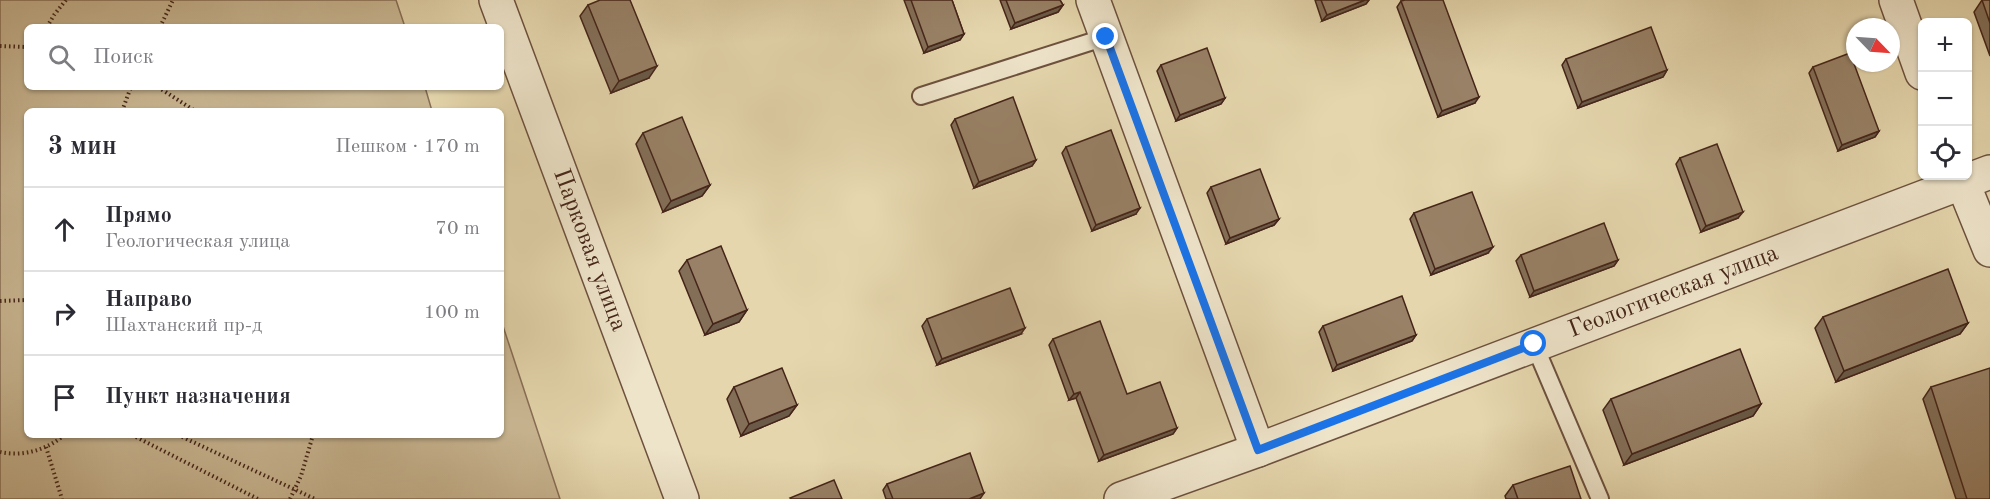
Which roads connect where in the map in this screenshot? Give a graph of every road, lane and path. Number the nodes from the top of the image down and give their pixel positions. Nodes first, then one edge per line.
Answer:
1 (66, 0) edge
2 (173, 0) edge
3 (496, 0) edge
4 (1093, 0) edge
5 (1896, 0) edge
6 (49, 24) edge
7 (161, 24) edge
8 (1106, 37) junction
9 (0, 46) edge
10 (24, 47) edge
11 (1923, 72) edge
12 (130, 90) edge
13 (163, 90) edge
14 (921, 96) dead end
15 (123, 108) edge
16 (190, 108) edge
17 (1961, 180) edge
18 (1972, 180) edge
19 (1990, 250) edge
20 (24, 300) edge
21 (0, 301) edge
22 (1534, 344) junction
23 (60, 438) edge
24 (138, 438) edge
25 (184, 438) edge
26 (312, 438) edge
27 (46, 447) junction
28 (1258, 450) junction
29 (0, 452) edge
30 (294, 490) junction
31 (1164, 492) edge
32 (62, 499) edge
33 (258, 499) edge
34 (290, 499) edge
35 (315, 499) edge
36 (682, 499) edge
37 (1120, 499) edge
38 (1600, 499) edge

1 - 6 path
2 - 7 path
3 - 36 street, Парковая улица
4 - 8 street
5 - 11 street
8 - 14 lane
8 - 28 street
9 - 10 path
12 - 15 path
13 - 16 path
17 - 22 street, Геологическая улица
18 - 19 street
20 - 21 path
22 - 28 street, Геологическая улица
22 - 38 lane
23 - 27 path
24 - 33 path
25 - 30 path
26 - 30 path
27 - 29 path
27 - 32 path
28 - 31 street, Геологическая улица
30 - 34 path
30 - 35 path
31 - 37 street, Геологическая улица

